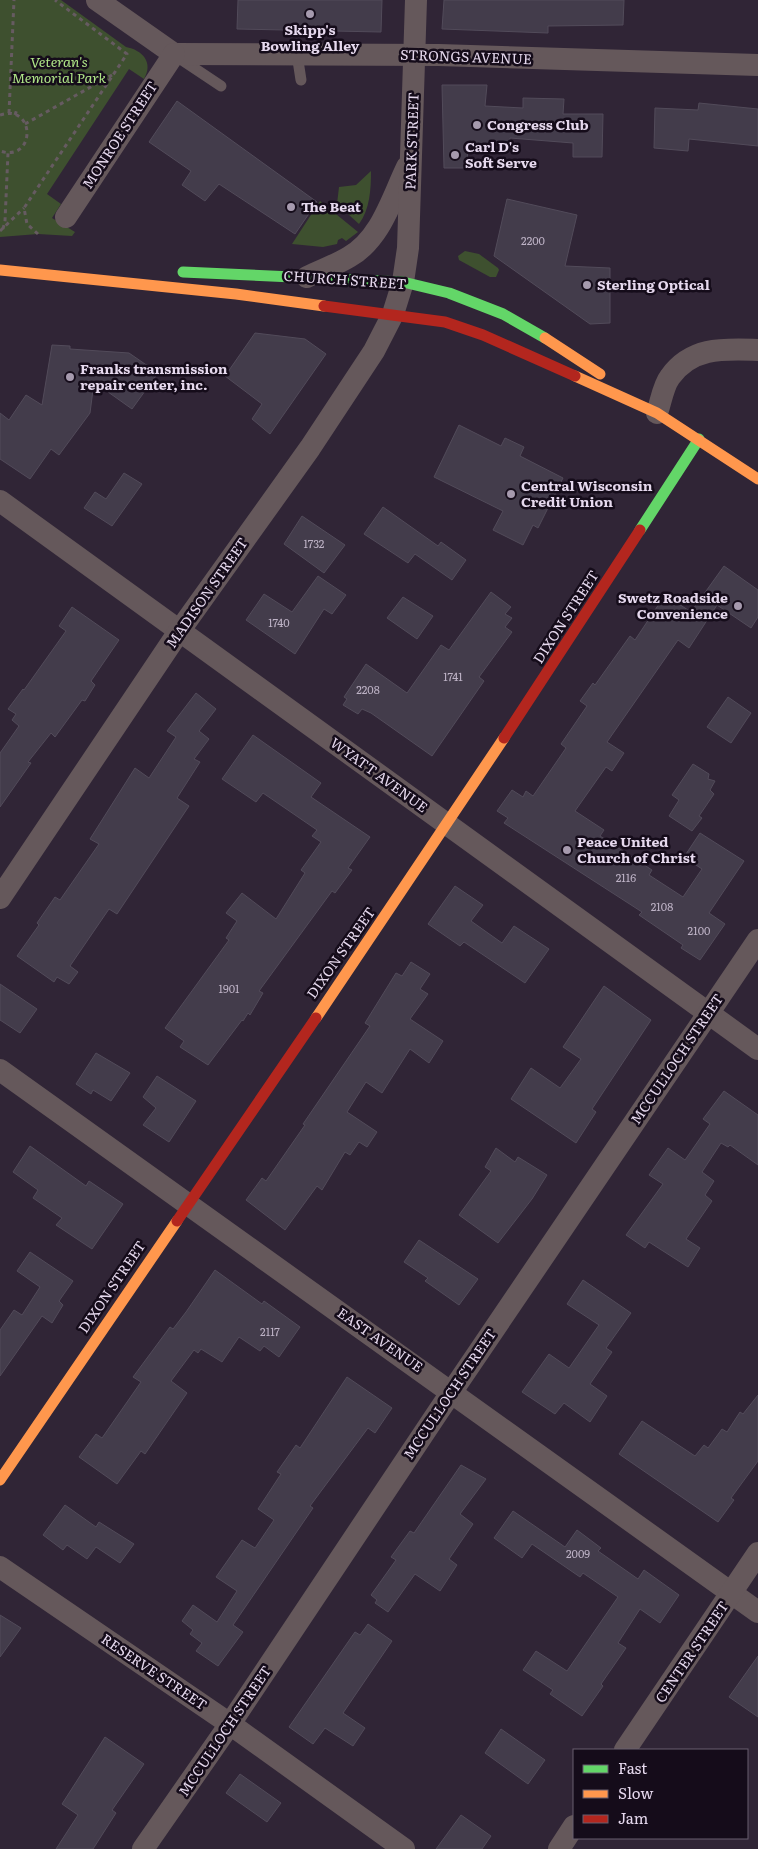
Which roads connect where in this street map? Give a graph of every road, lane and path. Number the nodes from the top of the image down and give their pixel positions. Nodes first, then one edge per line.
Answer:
1 (14, 0) edge
2 (55, 0) edge
3 (97, 0) edge
4 (416, 0) edge
5 (174, 54) junction
6 (297, 54) junction
7 (415, 55) junction
8 (758, 65) edge
9 (113, 75) junction
10 (302, 80) dead end
11 (221, 86) dead end
12 (18, 109) dead end
13 (9, 113) junction
14 (0, 115) edge
15 (15, 115) junction
16 (25, 124) junction
17 (0, 151) edge
18 (8, 153) junction
19 (412, 154) junction
20 (24, 208) junction
21 (66, 217) dead end
22 (1, 230) edge
23 (38, 234) dead end
24 (0, 270) edge
25 (125, 270) dead end
26 (175, 272) dead end
27 (306, 277) junction
28 (403, 282) junction
29 (393, 314) junction
30 (758, 350) edge
31 (657, 413) junction
32 (699, 439) junction
33 (758, 480) edge
34 (0, 501) edge
35 (180, 630) junction
36 (448, 824) junction
37 (0, 898) edge
38 (758, 940) edge
39 (708, 1014) junction
40 (758, 1049) edge
41 (0, 1070) edge
42 (187, 1203) junction
43 (452, 1391) junction
44 (0, 1480) edge
45 (758, 1553) edge
46 (0, 1568) edge
47 (731, 1593) junction
48 (758, 1612) edge
49 (230, 1724) junction
50 (626, 1749) edge
51 (573, 1827) edge
52 (143, 1849) edge
53 (404, 1849) edge
54 (558, 1849) edge

1 - 13 path
2 - 9 path
3 - 5 street
4 - 7 street, PARK STREET
5 - 6 street, STRONGS AVENUE
5 - 11 lane
5 - 21 street, MONROE STREET
6 - 7 street, STRONGS AVENUE
6 - 10 lane
7 - 8 street, STRONGS AVENUE
7 - 19 street, PARK STREET
9 - 16 path
9 - 20 path
12 - 15 path
13 - 14 path
13 - 15 path
15 - 16 path
16 - 18 path
17 - 18 path
18 - 22 path
19 - 27 street
19 - 28 street, PARK STREET
20 - 22 path
20 - 23 path
24 - 25 main road, CHURCH STREET
24 - 29 main road, CHURCH STREET
26 - 27 main road, CHURCH STREET
27 - 28 main road, CHURCH STREET
28 - 29 street, MADISON STREET
28 - 31 main road, CHURCH STREET
29 - 31 main road, CHURCH STREET
29 - 35 street, MADISON STREET
30 - 31 street
31 - 32 main road
32 - 33 main road
32 - 36 main road, DIXON STREET
34 - 35 street, WYATT AVENUE
35 - 36 street, WYATT AVENUE
35 - 37 street, MADISON STREET
36 - 39 street, WYATT AVENUE
36 - 42 main road, DIXON STREET
38 - 39 street, MCCULLOCH STREET
39 - 40 street, WYATT AVENUE
39 - 43 street, MCCULLOCH STREET
41 - 42 street, EAST AVENUE
42 - 43 street, EAST AVENUE
42 - 44 main road, DIXON STREET
43 - 47 street, EAST AVENUE
43 - 49 street, MCCULLOCH STREET
45 - 47 street, CENTER STREET
46 - 49 street, RESERVE STREET
47 - 48 street, EAST AVENUE
47 - 50 street, CENTER STREET
49 - 52 street, MCCULLOCH STREET
49 - 53 street, RESERVE STREET
51 - 54 street

